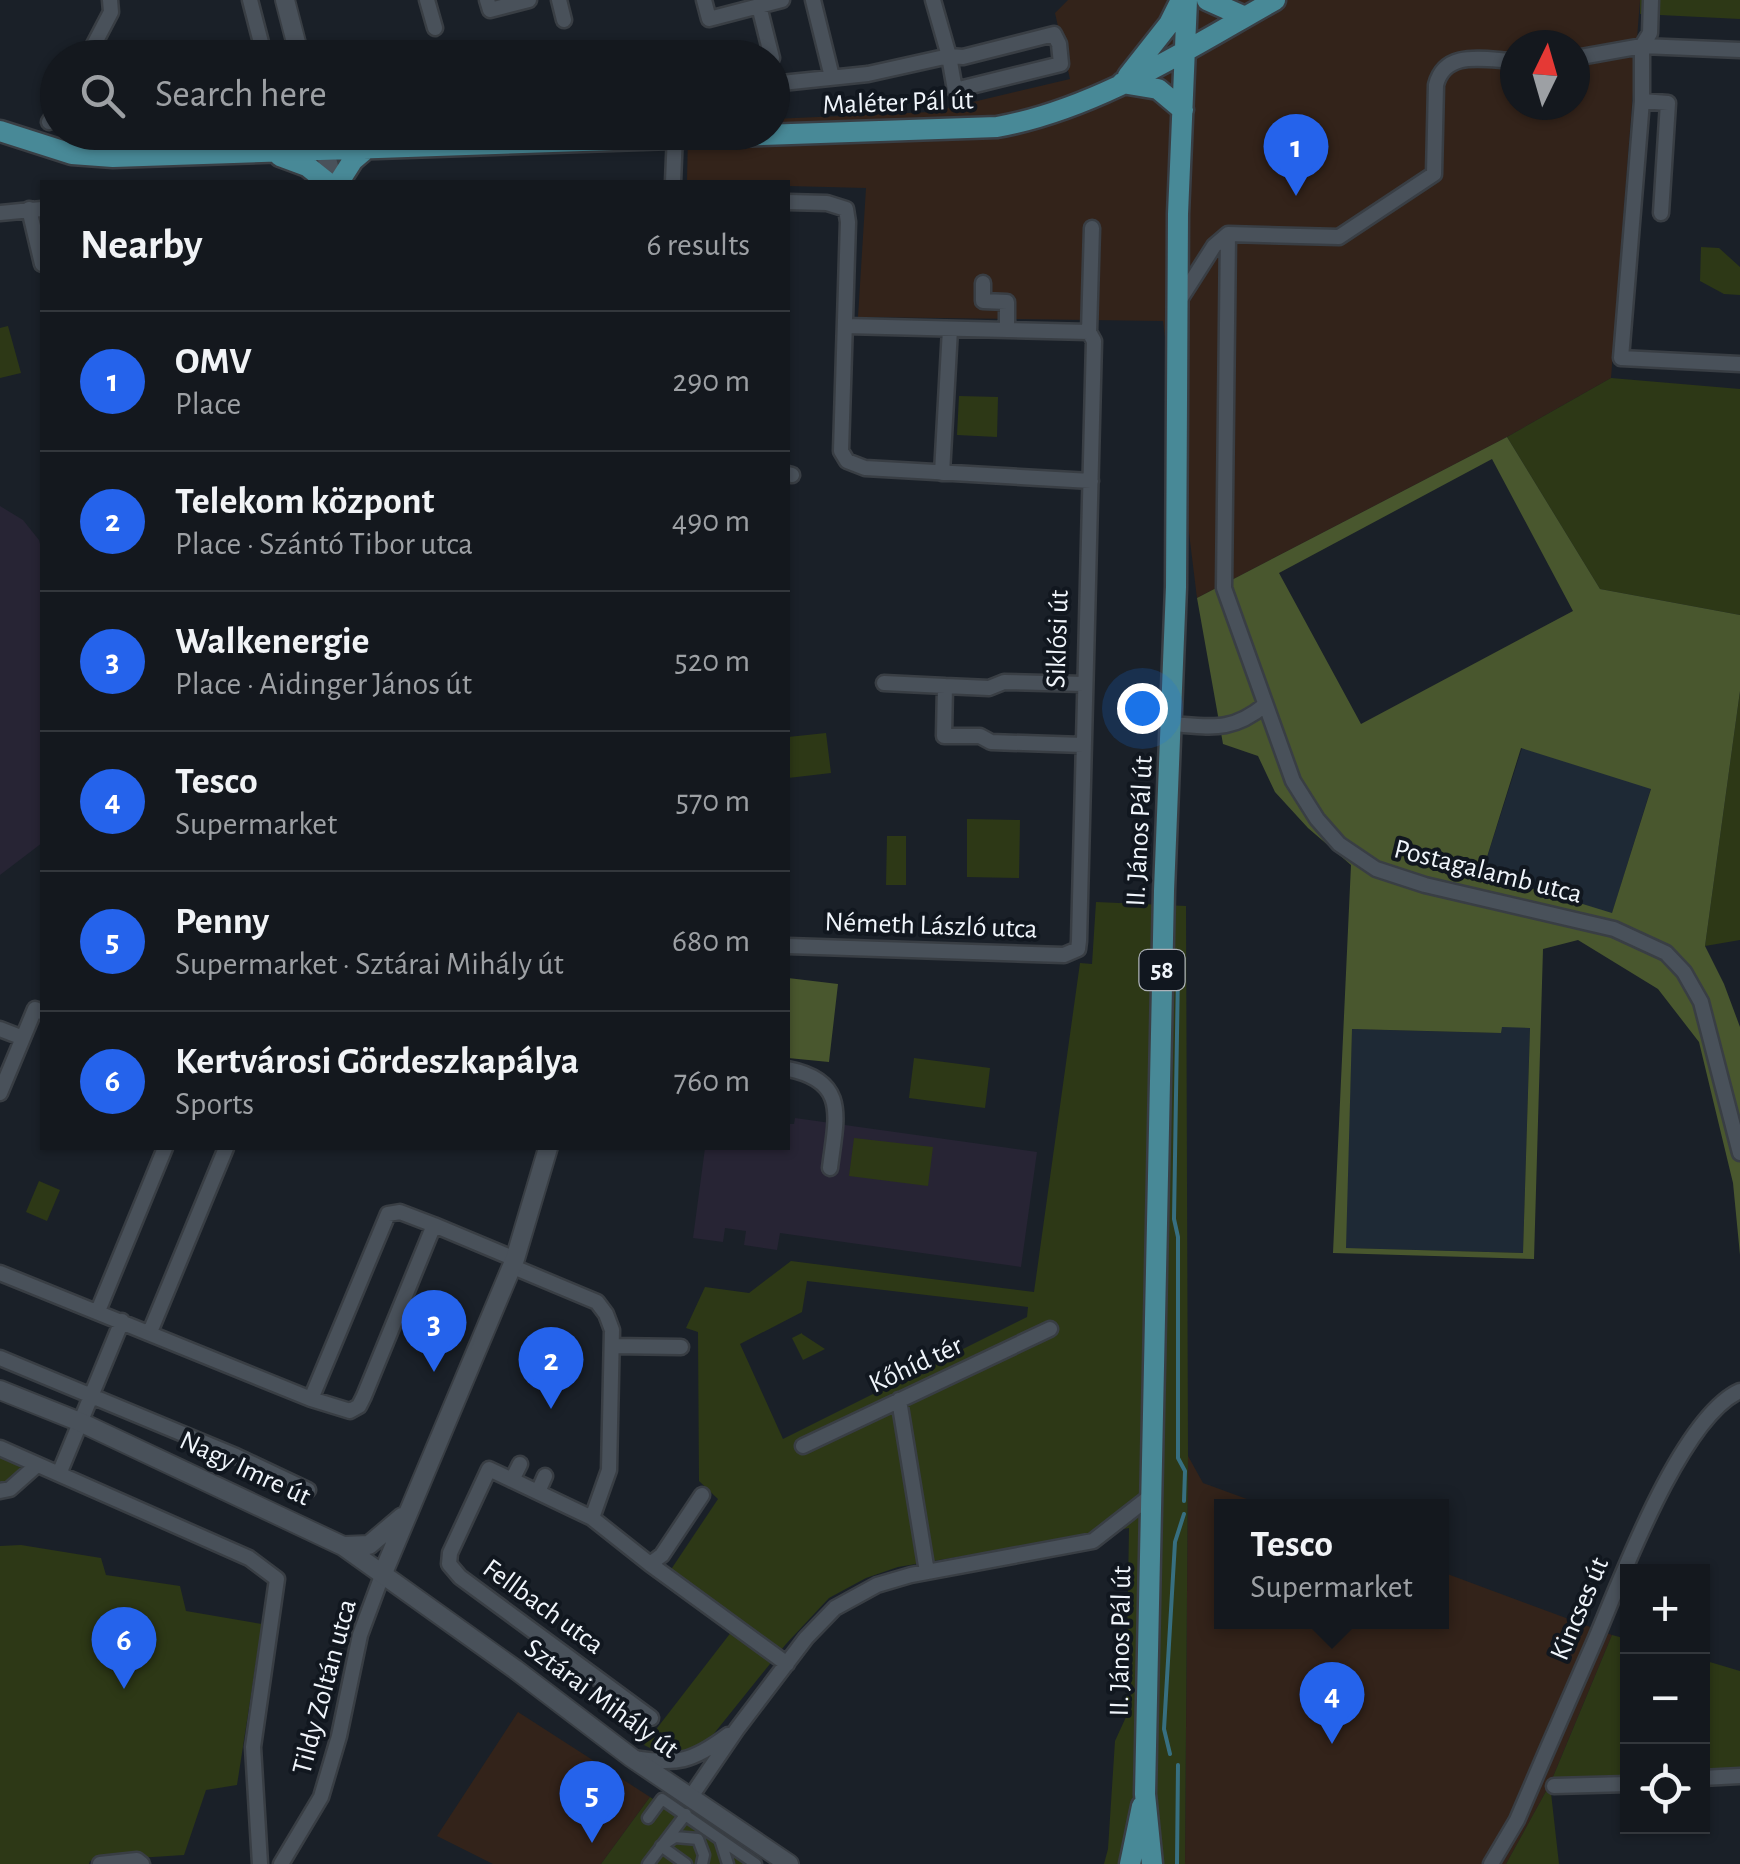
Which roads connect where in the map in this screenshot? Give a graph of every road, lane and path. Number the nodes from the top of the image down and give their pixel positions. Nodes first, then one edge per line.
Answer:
1 (110, 0) edge
2 (250, 0) edge
3 (286, 0) edge
4 (427, 0) edge
5 (488, 0) edge
6 (529, 0) edge
7 (559, 0) edge
8 (704, 0) edge
9 (782, 0) edge
10 (813, 0) edge
11 (933, 0) edge
12 (1184, 0) edge
13 (1207, 0) edge
14 (1274, 0) edge
15 (1650, 1) edge
16 (760, 6) junction
17 (1245, 16) junction
18 (564, 20) dead end
19 (435, 28) dead end
20 (96, 40) edge
21 (260, 40) edge
22 (296, 40) edge
23 (768, 40) edge
24 (1642, 46) junction
25 (1186, 48) junction
26 (1740, 50) edge
27 (1590, 55) edge
28 (949, 56) junction
29 (1500, 60) edge
30 (832, 78) junction
31 (790, 82) edge
32 (1122, 84) junction
33 (1642, 101) junction
34 (1184, 110) junction
35 (0, 131) edge
36 (790, 132) edge
37 (40, 144) edge
38 (59, 150) edge
39 (274, 150) edge
40 (286, 150) edge
41 (324, 150) edge
42 (366, 150) edge
43 (672, 150) edge
44 (268, 154) junction
45 (330, 180) edge
46 (332, 180) edge
47 (335, 180) edge
48 (673, 180) edge
49 (790, 202) edge
50 (36, 209) edge
51 (0, 212) edge
52 (1661, 213) dead end
53 (1092, 228) dead end
54 (1228, 234) junction
55 (40, 246) edge
56 (984, 283) dead end
57 (1178, 300) junction
58 (845, 326) junction
59 (950, 329) junction
60 (1007, 330) junction
61 (1086, 332) junction
62 (1740, 364) edge
63 (942, 473) junction
64 (1092, 482) junction
65 (884, 683) dead end
66 (1084, 684) junction
67 (945, 686) junction
68 (1264, 705) junction
69 (1173, 724) junction
70 (1082, 745) junction
71 (790, 946) edge
72 (1073, 953) joint
73 (39, 1010) edge
74 (0, 1029) edge
75 (22, 1038) junction
76 (5, 1064) edge
77 (790, 1069) edge
78 (0, 1093) edge
79 (164, 1150) edge
80 (225, 1150) edge
81 (547, 1150) edge
82 (1740, 1153) edge
83 (830, 1168) dead end
84 (434, 1225) junction
85 (513, 1263) junction
86 (0, 1273) edge
87 (98, 1311) junction
88 (122, 1320) junction
89 (1050, 1329) dead end
90 (150, 1332) junction
91 (613, 1346) junction
92 (682, 1347) dead end
93 (0, 1358) edge
94 (0, 1390) edge
95 (1740, 1391) edge
96 (90, 1396) junction
97 (311, 1399) junction
98 (898, 1400) junction
99 (80, 1422) junction
100 (803, 1446) dead end
101 (0, 1448) edge
102 (37, 1464) junction
103 (520, 1464) dead end
104 (59, 1474) junction
105 (545, 1476) dead end
106 (512, 1480) junction
107 (566, 1487) dead end
108 (0, 1490) edge
109 (308, 1490) dead end
110 (538, 1492) junction
111 (702, 1495) dead end
112 (1152, 1496) junction
113 (559, 1503) junction
114 (410, 1510) junction
115 (592, 1518) junction
116 (342, 1546) junction
117 (650, 1564) junction
118 (927, 1572) junction
119 (383, 1573) junction
120 (788, 1664) junction
121 (652, 1718) dead end
122 (737, 1729) junction
123 (632, 1758) junction
124 (1740, 1776) edge
125 (1710, 1778) edge
126 (1620, 1784) edge
127 (1554, 1786) dead end
128 (1145, 1794) junction
129 (688, 1806) junction
130 (648, 1818) dead end
131 (706, 1827) junction
132 (698, 1839) junction
133 (720, 1841) junction
134 (660, 1846) junction
135 (748, 1862) edge
136 (684, 1863) edge
137 (100, 1864) edge
138 (142, 1864) edge
139 (260, 1864) edge
140 (282, 1864) edge
141 (648, 1864) edge
142 (702, 1864) edge
143 (728, 1864) edge
144 (788, 1864) edge
145 (1130, 1864) edge
146 (1152, 1864) edge
147 (1490, 1864) edge

1 - 20 street
2 - 21 street
3 - 22 street
4 - 19 street
5 - 6 street
7 - 18 street
8 - 16 street
9 - 16 street
10 - 30 street
11 - 28 street
12 - 25 main road, 58
12 - 32 main road
13 - 17 main road
14 - 17 main road, Maléter Pál út
15 - 24 street
16 - 23 street
17 - 25 main road, Maléter Pál út
24 - 26 street
24 - 27 street
24 - 33 street
25 - 32 main road, Maléter Pál út
25 - 34 main road, 58
28 - 28 street
28 - 30 street
29 - 54 street
30 - 31 street
32 - 34 main road
32 - 36 main road, Maléter Pál út
33 - 52 street
33 - 62 street
34 - 57 main road, II. János Pál út / 58
35 - 37 main road, Maléter Pál út
38 - 44 main road, Maléter Pál út
39 - 44 main road
40 - 44 main road, Maléter Pál út
41 - 46 street
42 - 47 main road
43 - 48 street
44 - 45 main road
49 - 58 street
50 - 51 street
50 - 55 street
53 - 61 street, Siklósi út
54 - 57 street
54 - 68 street, Postagalamb utca
56 - 60 street
57 - 69 main road, II. János Pál út / 58
58 - 59 street
58 - 63 street
59 - 60 street
59 - 63 street
60 - 61 street
61 - 64 street, Siklósi út
63 - 64 street
64 - 66 street, Siklósi út
65 - 67 street
66 - 67 street
66 - 70 street, Siklósi út
67 - 70 street
68 - 69 street
68 - 82 street, Postagalamb utca
69 - 112 main road, II. János Pál út / 58
70 - 72 street, Siklósi út
71 - 72 street, Németh László utca
73 - 75 street
74 - 75 street
75 - 76 street
76 - 78 street
77 - 83 street
79 - 87 street
80 - 90 street
81 - 85 street
84 - 85 street
84 - 97 street
84 - 97 street
85 - 91 street
85 - 114 street
86 - 87 street
87 - 88 street
88 - 90 street
88 - 96 street
89 - 98 street, Kőhíd tér
90 - 97 street
91 - 92 street
91 - 115 street
93 - 96 street, Nagy Imre út
94 - 99 street, Nagy Imre út
95 - 147 street, Kincses út
96 - 99 street
96 - 109 street, Nagy Imre út
98 - 100 street, Kőhíd tér
98 - 118 street
99 - 104 street
99 - 116 street, Nagy Imre út
101 - 102 street
102 - 104 street
102 - 108 street
103 - 106 street
104 - 139 street, Tildy Zoltán utca
105 - 110 street
106 - 110 street
106 - 121 street, Fellbach utca
107 - 113 street
110 - 113 street
111 - 117 street
112 - 118 street
112 - 128 main road, II. János Pál út / 58
113 - 115 street
114 - 116 street
114 - 119 street
115 - 117 street
116 - 119 street, Nagy Imre út
117 - 120 street
118 - 120 street
119 - 123 street, Sztárai Mihály út
119 - 140 street, Tildy Zoltán utca
120 - 122 street
122 - 123 street
122 - 129 street
123 - 129 street, Sztárai Mihály út
124 - 125 street
126 - 127 street
128 - 145 main road, 58
128 - 146 main road, 58
129 - 130 street
129 - 131 street
129 - 134 street
129 - 144 street, Sztárai Mihály út
131 - 132 street
131 - 133 street
132 - 134 street
132 - 136 street
132 - 142 street
133 - 135 street
133 - 143 street
134 - 136 street
134 - 141 street
137 - 138 street

